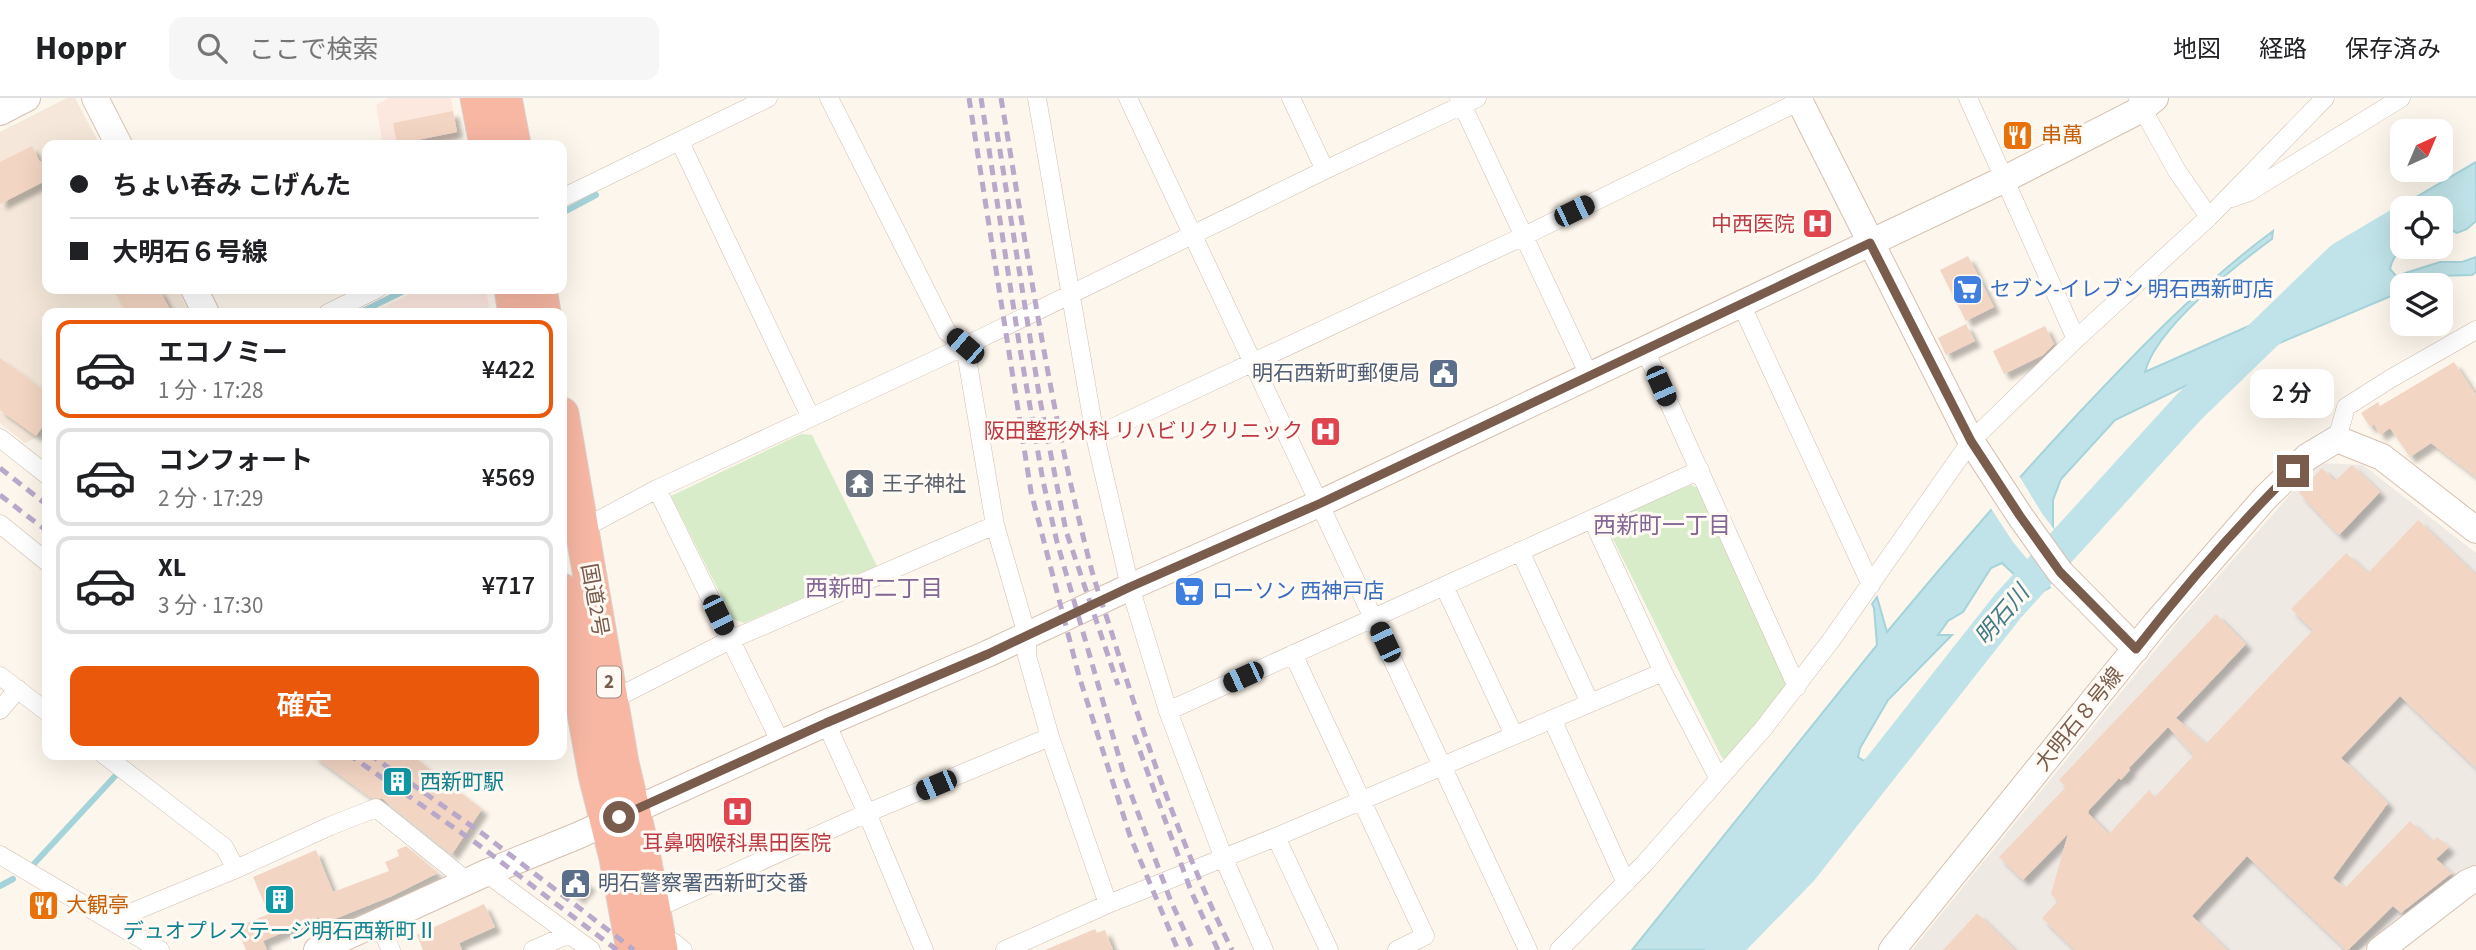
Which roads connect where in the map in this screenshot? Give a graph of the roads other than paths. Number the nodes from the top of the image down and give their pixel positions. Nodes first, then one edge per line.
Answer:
1 (27, 98) edge
2 (95, 98) edge
3 (477, 98) edge
4 (505, 98) edge
5 (768, 98) edge
6 (829, 98) edge
7 (1037, 98) edge
8 (1128, 98) edge
9 (1292, 98) edge
10 (1968, 98) edge
11 (2325, 98) edge
12 (2401, 98) edge
13 (1799, 99) edge
14 (1466, 100) edge
15 (2145, 102) edge
16 (0, 112) edge
17 (116, 140) edge
18 (485, 140) edge
19 (513, 140) edge
20 (680, 142) junction
21 (1325, 170) junction
22 (2005, 179) junction
23 (567, 196) edge
24 (2224, 201) junction
25 (2209, 217) junction
26 (1192, 235) junction
27 (1524, 236) junction
28 (1870, 243) junction
29 (367, 294) edge
30 (1070, 295) junction
31 (1741, 304) junction
32 (338, 308) edge
33 (2476, 330) edge
34 (2076, 339) junction
35 (965, 346) junction
36 (1645, 350) junction
37 (1252, 364) junction
38 (1589, 375) junction
39 (810, 416) junction
40 (1095, 436) junction
41 (0, 438) edge
42 (2337, 439) junction
43 (567, 443) edge
44 (1976, 449) junction
45 (1700, 470) junction
46 (42, 471) edge
47 (657, 489) junction
48 (1321, 503) junction
49 (1592, 519) junction
50 (0, 524) edge
51 (995, 525) junction
52 (582, 529) junction
53 (2476, 530) edge
54 (1520, 551) junction
55 (42, 558) edge
56 (1871, 585) junction
57 (1444, 586) junction
58 (1130, 587) junction
59 (567, 612) edge
60 (1373, 618) junction
61 (1027, 635) junction
62 (730, 640) junction
63 (2129, 642) junction
64 (1293, 654) junction
65 (1664, 672) junction
66 (0, 676) edge
67 (1797, 687) junction
68 (18, 689) junction
69 (1590, 703) junction
70 (588, 706) junction
71 (42, 708) edge
72 (0, 710) edge
73 (1168, 711) junction
74 (1552, 719) junction
75 (826, 723) junction
76 (1514, 735) junction
77 (1051, 737) junction
78 (781, 743) junction
79 (111, 760) edge
80 (1443, 765) junction
81 (1718, 779) junction
82 (1362, 800) junction
83 (867, 813) junction
84 (619, 817) junction
85 (1276, 837) junction
86 (0, 855) edge
87 (1224, 859) junction
88 (236, 869) junction
89 (476, 877) junction
90 (2476, 879) edge
91 (1626, 883) junction
92 (1108, 904) junction
93 (653, 906) junction
94 (111, 921) junction
95 (378, 923) junction
96 (569, 934) junction
97 (659, 948) edge
98 (160, 950) edge
99 (317, 950) edge
100 (391, 950) edge
101 (533, 950) edge
102 (591, 950) edge
103 (924, 950) edge
104 (1005, 950) edge
105 (1264, 950) edge
106 (1329, 950) edge
107 (1397, 950) edge
108 (1528, 950) edge
109 (1559, 950) edge
110 (1892, 950) edge
111 (2380, 950) edge

1 - 16 street
2 - 17 street
3 - 18 highway
4 - 19 highway
5 - 20 street
6 - 35 street
7 - 30 street
8 - 26 street
9 - 21 street
10 - 22 street
11 - 24 street
12 - 24 street
13 - 27 street
13 - 28 street, 大明石８号線
14 - 21 street
14 - 27 street
15 - 22 street
15 - 25 street
20 - 23 street
20 - 39 street
21 - 26 street
22 - 28 street
22 - 34 street
24 - 25 street
25 - 34 street
26 - 30 street
26 - 37 street
27 - 37 street
27 - 38 street
28 - 31 street
28 - 44 street, 大明石８号線
29 - 32 street
30 - 35 street
30 - 40 street
31 - 36 street
31 - 56 street
33 - 42 street
34 - 44 street
35 - 39 street
35 - 51 street
36 - 38 street
36 - 45 street
37 - 40 street
37 - 48 street
38 - 48 street
39 - 47 street
40 - 58 street
41 - 46 street
42 - 53 street
42 - 63 street
43 - 52 highway, 国道2号 / 2
44 - 56 street
44 - 63 street, 大明石８号線
45 - 49 street
45 - 67 street
47 - 52 street
47 - 62 street
48 - 58 street
48 - 60 street
49 - 54 street
49 - 65 street
50 - 55 street
51 - 61 street
51 - 62 street
52 - 70 highway, 国道2号 / 2
54 - 57 street
54 - 69 street
56 - 67 street
57 - 60 street
57 - 76 street
58 - 61 street
58 - 73 street
59 - 70 highway, 国道2号 / 2
60 - 64 street
60 - 80 street
61 - 75 street
61 - 77 street
62 - 70 street
62 - 78 street
63 - 110 street, 大明石８号線
64 - 73 street
64 - 82 street
65 - 69 street
65 - 81 street
66 - 68 street
67 - 81 street
68 - 71 street
68 - 72 street
69 - 74 street
70 - 84 highway, 国道2号 / 2
73 - 87 street
74 - 76 street
74 - 91 street
75 - 78 street
75 - 83 street
76 - 80 street
77 - 83 street
77 - 92 street
78 - 84 street
79 - 88 street
80 - 82 street
80 - 108 street
81 - 91 street
82 - 85 street
82 - 107 street
83 - 93 street
83 - 103 street
84 - 89 street
84 - 93 highway, 国道2号 / 2
84 - 97 highway, 国道2号 / 2
85 - 87 street
85 - 106 street
86 - 94 street
87 - 92 street
87 - 105 street
88 - 89 street
88 - 94 street
89 - 95 street
89 - 96 street
90 - 111 street
91 - 109 street
92 - 104 street
93 - 97 highway, 国道2号 / 2
94 - 98 street
95 - 99 street
95 - 100 street
96 - 101 street
96 - 102 street

